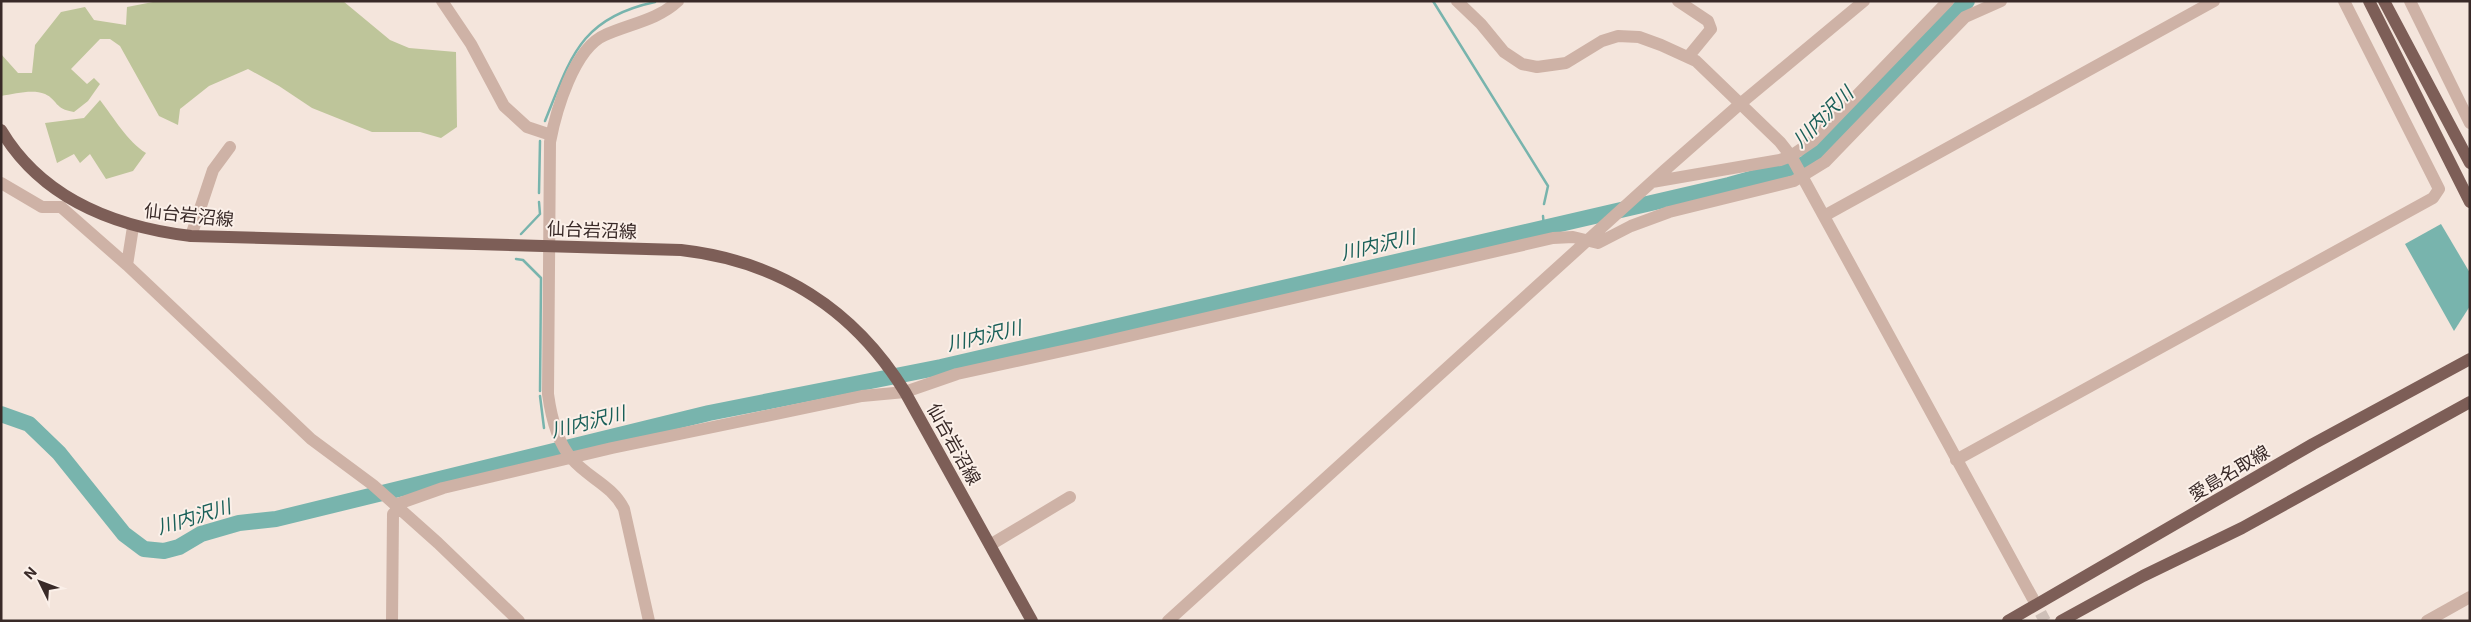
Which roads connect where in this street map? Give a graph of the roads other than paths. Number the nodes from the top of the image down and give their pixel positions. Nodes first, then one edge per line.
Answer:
1 (442, 1) edge
2 (678, 1) edge
3 (1457, 1) edge
4 (1678, 1) edge
5 (1864, 1) edge
6 (1948, 1) edge
7 (2001, 1) edge
8 (2214, 1) edge
9 (2344, 1) edge
10 (2370, 1) edge
11 (2384, 1) edge
12 (2410, 1) edge
13 (1688, 57) junction
14 (1740, 104) junction
15 (2470, 123) edge
16 (1, 130) edge
17 (552, 135) junction
18 (230, 147) dead end
19 (1792, 158) junction
20 (2470, 162) edge
21 (1800, 175) junction
22 (1652, 182) junction
23 (1, 183) edge
24 (2470, 202) edge
25 (1824, 216) junction
26 (133, 227) junction
27 (191, 236) junction
28 (1587, 240) junction
29 (551, 246) junction
30 (127, 265) junction
31 (2470, 359) edge
32 (903, 389) junction
33 (2470, 402) edge
34 (570, 457) junction
35 (1956, 460) junction
36 (1070, 497) dead end
37 (395, 504) junction
38 (990, 545) junction
39 (2032, 597) tunnel mouth
40 (2470, 597) edge
41 (392, 621) edge
42 (519, 621) edge
43 (649, 621) edge
44 (1032, 621) edge
45 (1168, 621) edge
46 (2008, 621) edge
47 (2061, 621) edge
48 (2427, 621) edge

1 - 17 street
2 - 17 street
3 - 13 street
4 - 13 street
5 - 14 street
6 - 19 street
7 - 21 street
8 - 25 street
9 - 35 street
10 - 24 main road
11 - 20 main road
12 - 15 street
13 - 14 street
14 - 19 street
14 - 22 street
16 - 26 main road, 仙台岩沼線
17 - 29 street
18 - 27 street
19 - 21 street
19 - 22 street
21 - 25 street
21 - 28 street
22 - 28 street
23 - 30 street
25 - 35 street
26 - 27 main road, 仙台岩沼線
26 - 30 street
27 - 29 main road, 仙台岩沼線
28 - 32 street
28 - 45 street
29 - 32 main road, 仙台岩沼線
29 - 34 street
30 - 37 street
31 - 46 main road, 愛島名取線
32 - 34 street
32 - 38 main road, 仙台岩沼線
33 - 47 main road
34 - 37 street
34 - 43 street
35 - 39 street
36 - 38 street
37 - 41 street
37 - 42 street
38 - 44 main road, 仙台岩沼線
40 - 48 street

